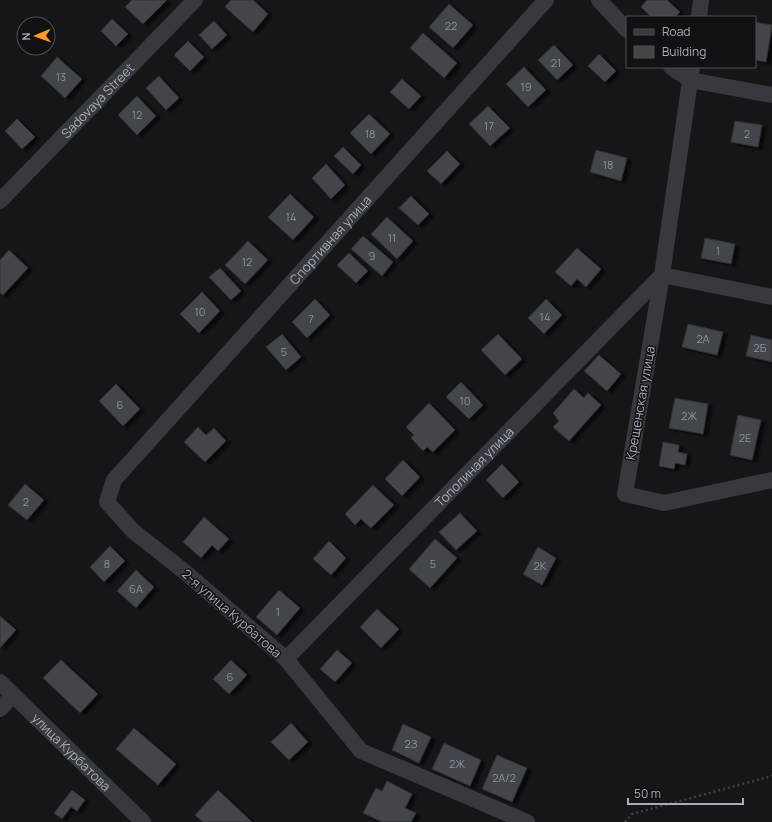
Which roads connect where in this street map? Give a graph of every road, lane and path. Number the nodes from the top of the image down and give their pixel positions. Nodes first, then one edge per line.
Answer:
1 (195, 0) edge
2 (546, 0) edge
3 (599, 0) edge
4 (701, 0) edge
5 (699, 16) edge
6 (626, 29) edge
7 (674, 68) edge
8 (691, 74) edge
9 (772, 96) edge
10 (0, 201) edge
11 (662, 274) junction
12 (772, 297) edge
13 (114, 480) joint
14 (772, 480) edge
15 (286, 659) junction
16 (0, 682) edge
17 (12, 695) junction
18 (0, 708) edge
19 (772, 776) edge
20 (142, 822) edge
21 (527, 822) edge
22 (625, 822) edge

1 - 10 street, Sadovaya Street
2 - 13 street, Спортивная улица
3 - 6 street
4 - 5 street
7 - 8 street
8 - 9 street
8 - 11 street
11 - 12 street
11 - 14 street, Крещенская улица
11 - 15 street, Тополиная улица
13 - 15 street, 2-я улица Курбатова
15 - 21 street, 2-я улица Курбатова
16 - 17 street, улица Курбатова
17 - 18 street
17 - 20 street, улица Курбатова
19 - 22 path

